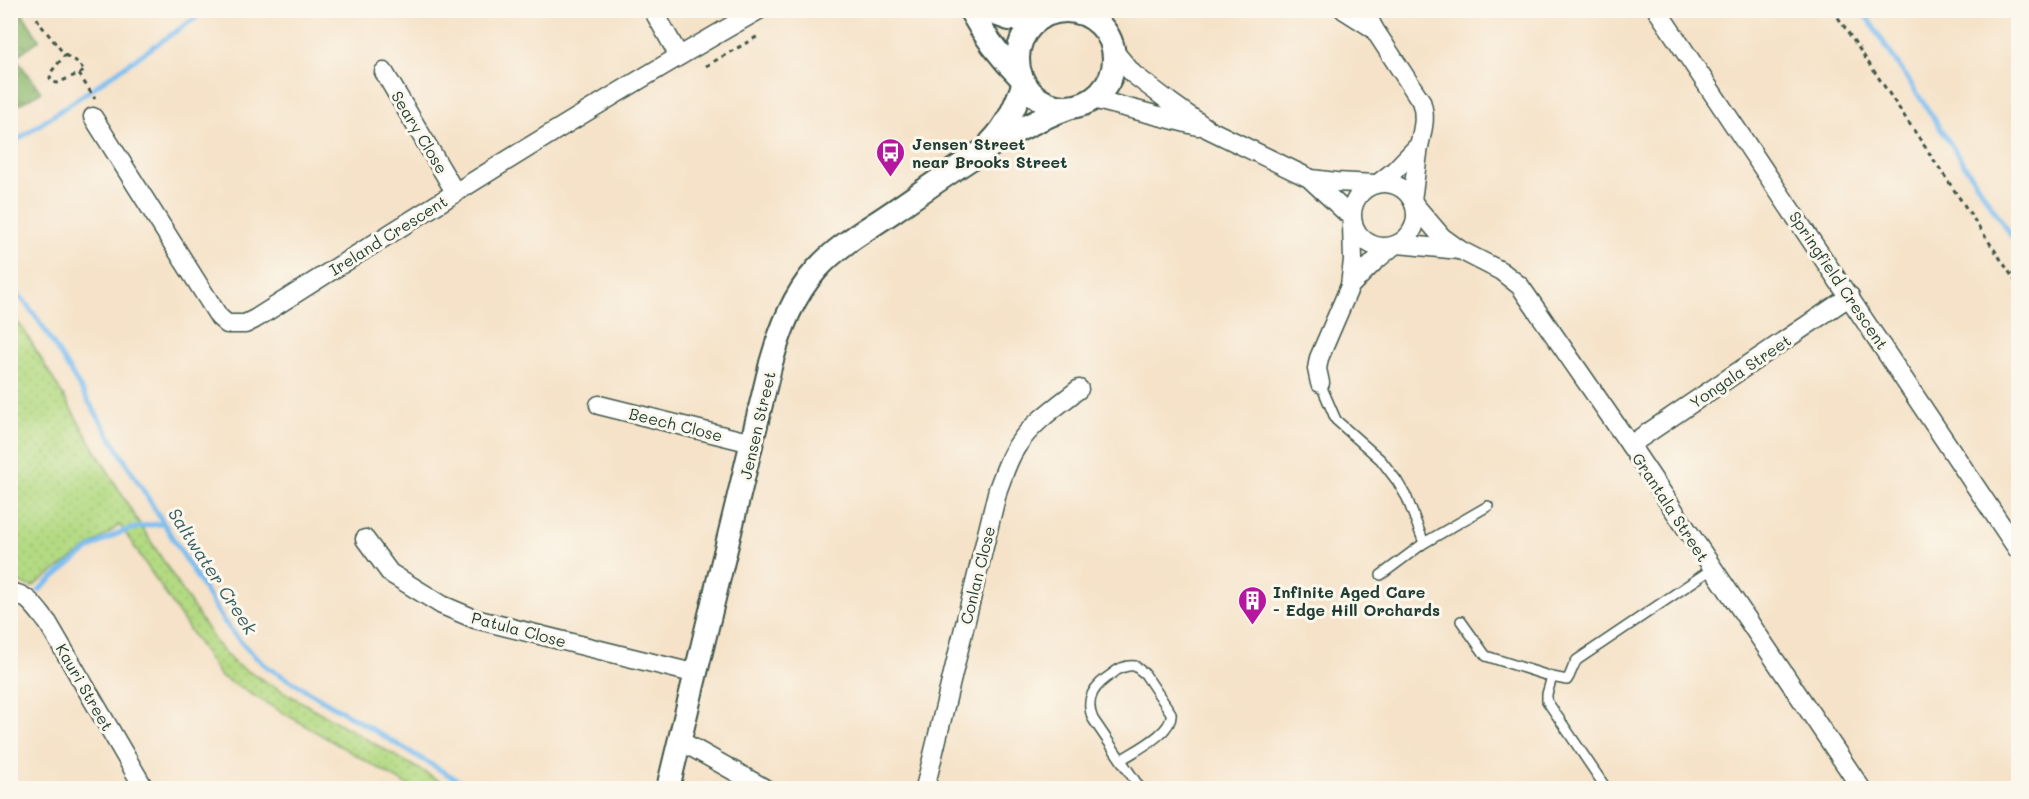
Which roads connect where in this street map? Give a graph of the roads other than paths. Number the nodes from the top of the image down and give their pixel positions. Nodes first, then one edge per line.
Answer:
1 (653, 10) edge
2 (759, 10) edge
3 (970, 10) edge
4 (984, 10) edge
5 (1344, 10) edge
6 (1365, 10) edge
7 (1657, 10) edge
8 (1070, 11) edge
9 (1041, 18) junction
10 (1104, 20) edge
11 (1374, 29) junction
12 (1113, 50) junction
13 (679, 56) junction
14 (384, 72) dead end
15 (1023, 81) junction
16 (1093, 99) junction
17 (1071, 107) junction
18 (94, 108) road end
19 (1208, 129) junction
20 (1419, 145) junction
21 (984, 149) junction
22 (1309, 178) junction
23 (1377, 183) junction
24 (455, 192) junction
25 (1413, 202) junction
26 (1352, 220) junction
27 (1395, 245) junction
28 (1460, 249) junction
29 (1350, 286) junction
30 (1850, 296) junction
31 (1320, 383) joint
32 (1078, 389) dead end
33 (599, 405) dead end
34 (753, 443) junction
35 (1630, 445) junction
36 (1488, 506) dead end
37 (365, 539) dead end
38 (1424, 543) junction
39 (2019, 550) edge
40 (1712, 569) junction
41 (1381, 575) dead end
42 (14, 592) edge
43 (1461, 621) dead end
44 (697, 674) junction
45 (1552, 677) junction
46 (679, 740) junction
47 (1121, 760) junction
48 (144, 789) edge
49 (668, 789) edge
50 (764, 789) edge
51 (925, 789) edge
52 (1140, 789) edge
53 (1606, 789) edge
54 (1861, 789) edge

1 - 13 street
2 - 13 street, Ireland Crescent
3 - 15 street
4 - 9 street
5 - 11 street
6 - 11 street
7 - 30 street, Springfield Crescent
8 - 9 street
8 - 10 street
9 - 15 street
10 - 12 street
11 - 20 street
12 - 16 street
12 - 19 street
13 - 24 street, Ireland Crescent
14 - 24 street, Seary Close
15 - 17 street
15 - 21 street, Jensen Street
16 - 17 street
16 - 19 street
17 - 21 street, Jensen Street
18 - 24 street, Ireland Crescent
19 - 22 street
20 - 23 street
20 - 25 street
21 - 34 street, Jensen Street
22 - 23 street
22 - 26 street
23 - 25 street
23 - 26 street
25 - 27 street
25 - 28 street, Grantala Street
26 - 27 street
26 - 29 street
27 - 28 street, Grantala Street
27 - 29 street
28 - 35 street, Grantala Street
29 - 31 street
30 - 35 street, Yongala Street
30 - 39 street, Springfield Crescent
31 - 38 lane
32 - 51 street, Conlan Close
33 - 34 street, Beech Close
34 - 44 street, Jensen Street
35 - 40 street, Grantala Street
36 - 38 lane
37 - 44 street, Patula Close
38 - 41 lane
40 - 45 lane
40 - 54 street, Grantala Street
42 - 48 street, Kauri Street
43 - 45 lane
44 - 46 street, Jensen Street
45 - 53 lane
46 - 49 street, Jensen Street
46 - 50 street
47 - 47 lane
47 - 52 lane

